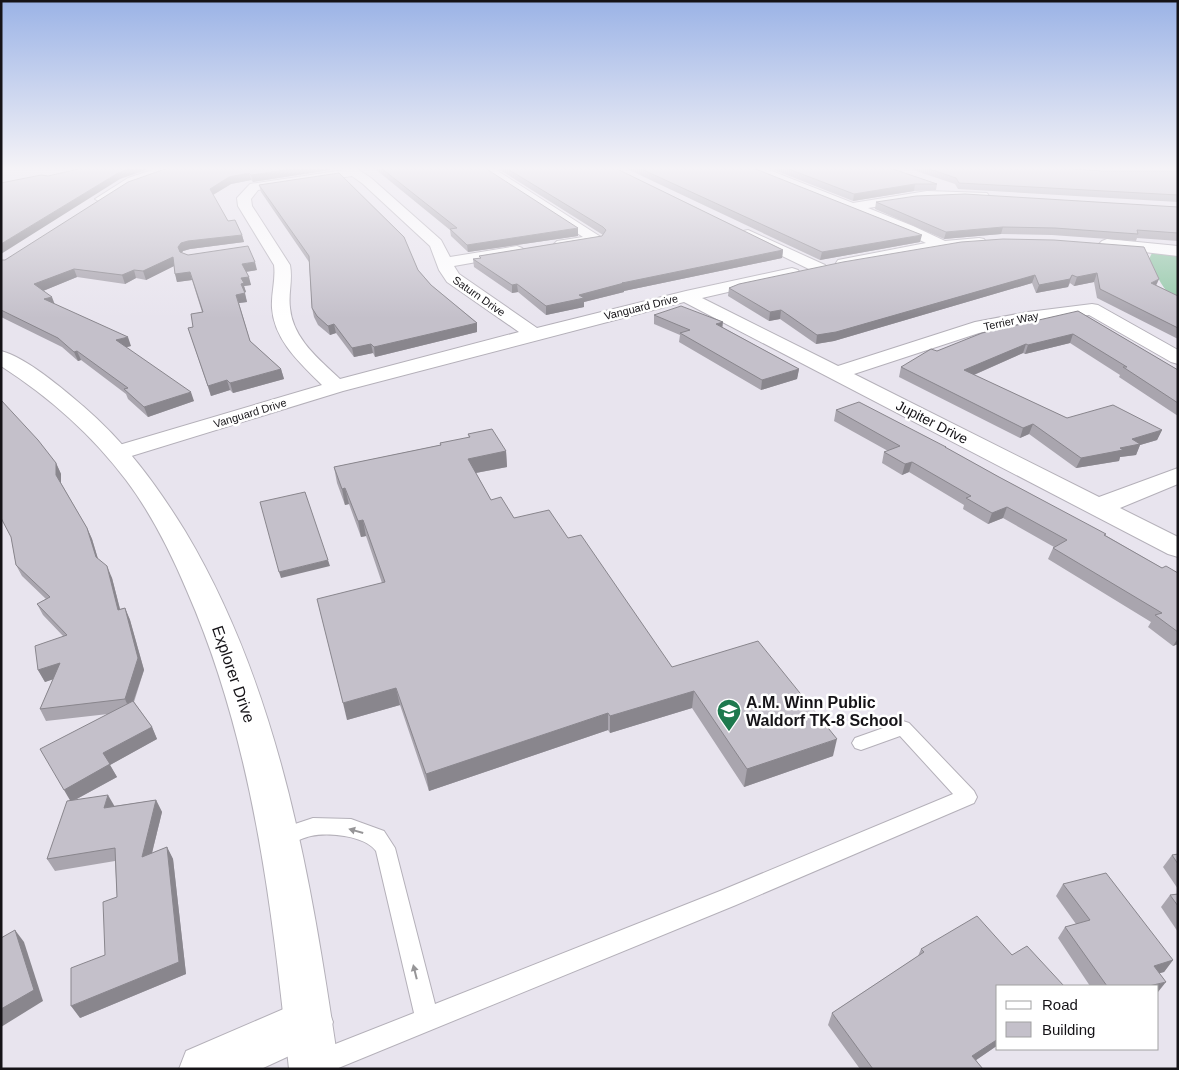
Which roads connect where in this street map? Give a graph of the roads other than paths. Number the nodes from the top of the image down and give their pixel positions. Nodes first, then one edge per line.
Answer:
1 (253, 218) edge
2 (408, 218) edge
3 (564, 218) edge
4 (881, 218) edge
5 (735, 227) edge
6 (993, 242) edge
7 (269, 244) junction
8 (1093, 244) edge
9 (941, 245) junction
10 (552, 246) edge
11 (252, 247) dead end
12 (533, 249) edge
13 (1178, 251) edge
14 (444, 263) junction
15 (819, 268) junction
16 (686, 296) junction
17 (534, 334) junction
18 (1, 357) edge
19 (1178, 358) edge
20 (837, 373) junction
21 (336, 387) junction
22 (117, 453) junction
23 (1178, 475) edge
24 (1098, 507) junction
25 (1178, 548) edge
26 (862, 743) dead end
27 (280, 837) junction
28 (427, 1019) junction
29 (312, 1052) edge
30 (204, 1069) edge

1 - 7 street
2 - 14 street, Saturn Drive
3 - 10 street
4 - 9 street
5 - 15 street
6 - 9 street, Vanguard Drive
7 - 11 street
7 - 21 street
8 - 13 street
9 - 15 street, Vanguard Drive
12 - 14 street
14 - 17 street, Saturn Drive
15 - 16 street, Vanguard Drive
16 - 17 street, Vanguard Drive
16 - 20 street, Jupiter Drive
17 - 21 street, Vanguard Drive
18 - 22 street, Explorer Drive
19 - 20 street, Terrier Way
20 - 24 street, Jupiter Drive
21 - 22 street, Vanguard Drive
22 - 27 street, Explorer Drive
23 - 24 street
24 - 25 street, Jupiter Drive
26 - 28 lane
28 -> 27 lane
27 - 29 street, Explorer Drive
28 - 29 lane
29 - 30 street

